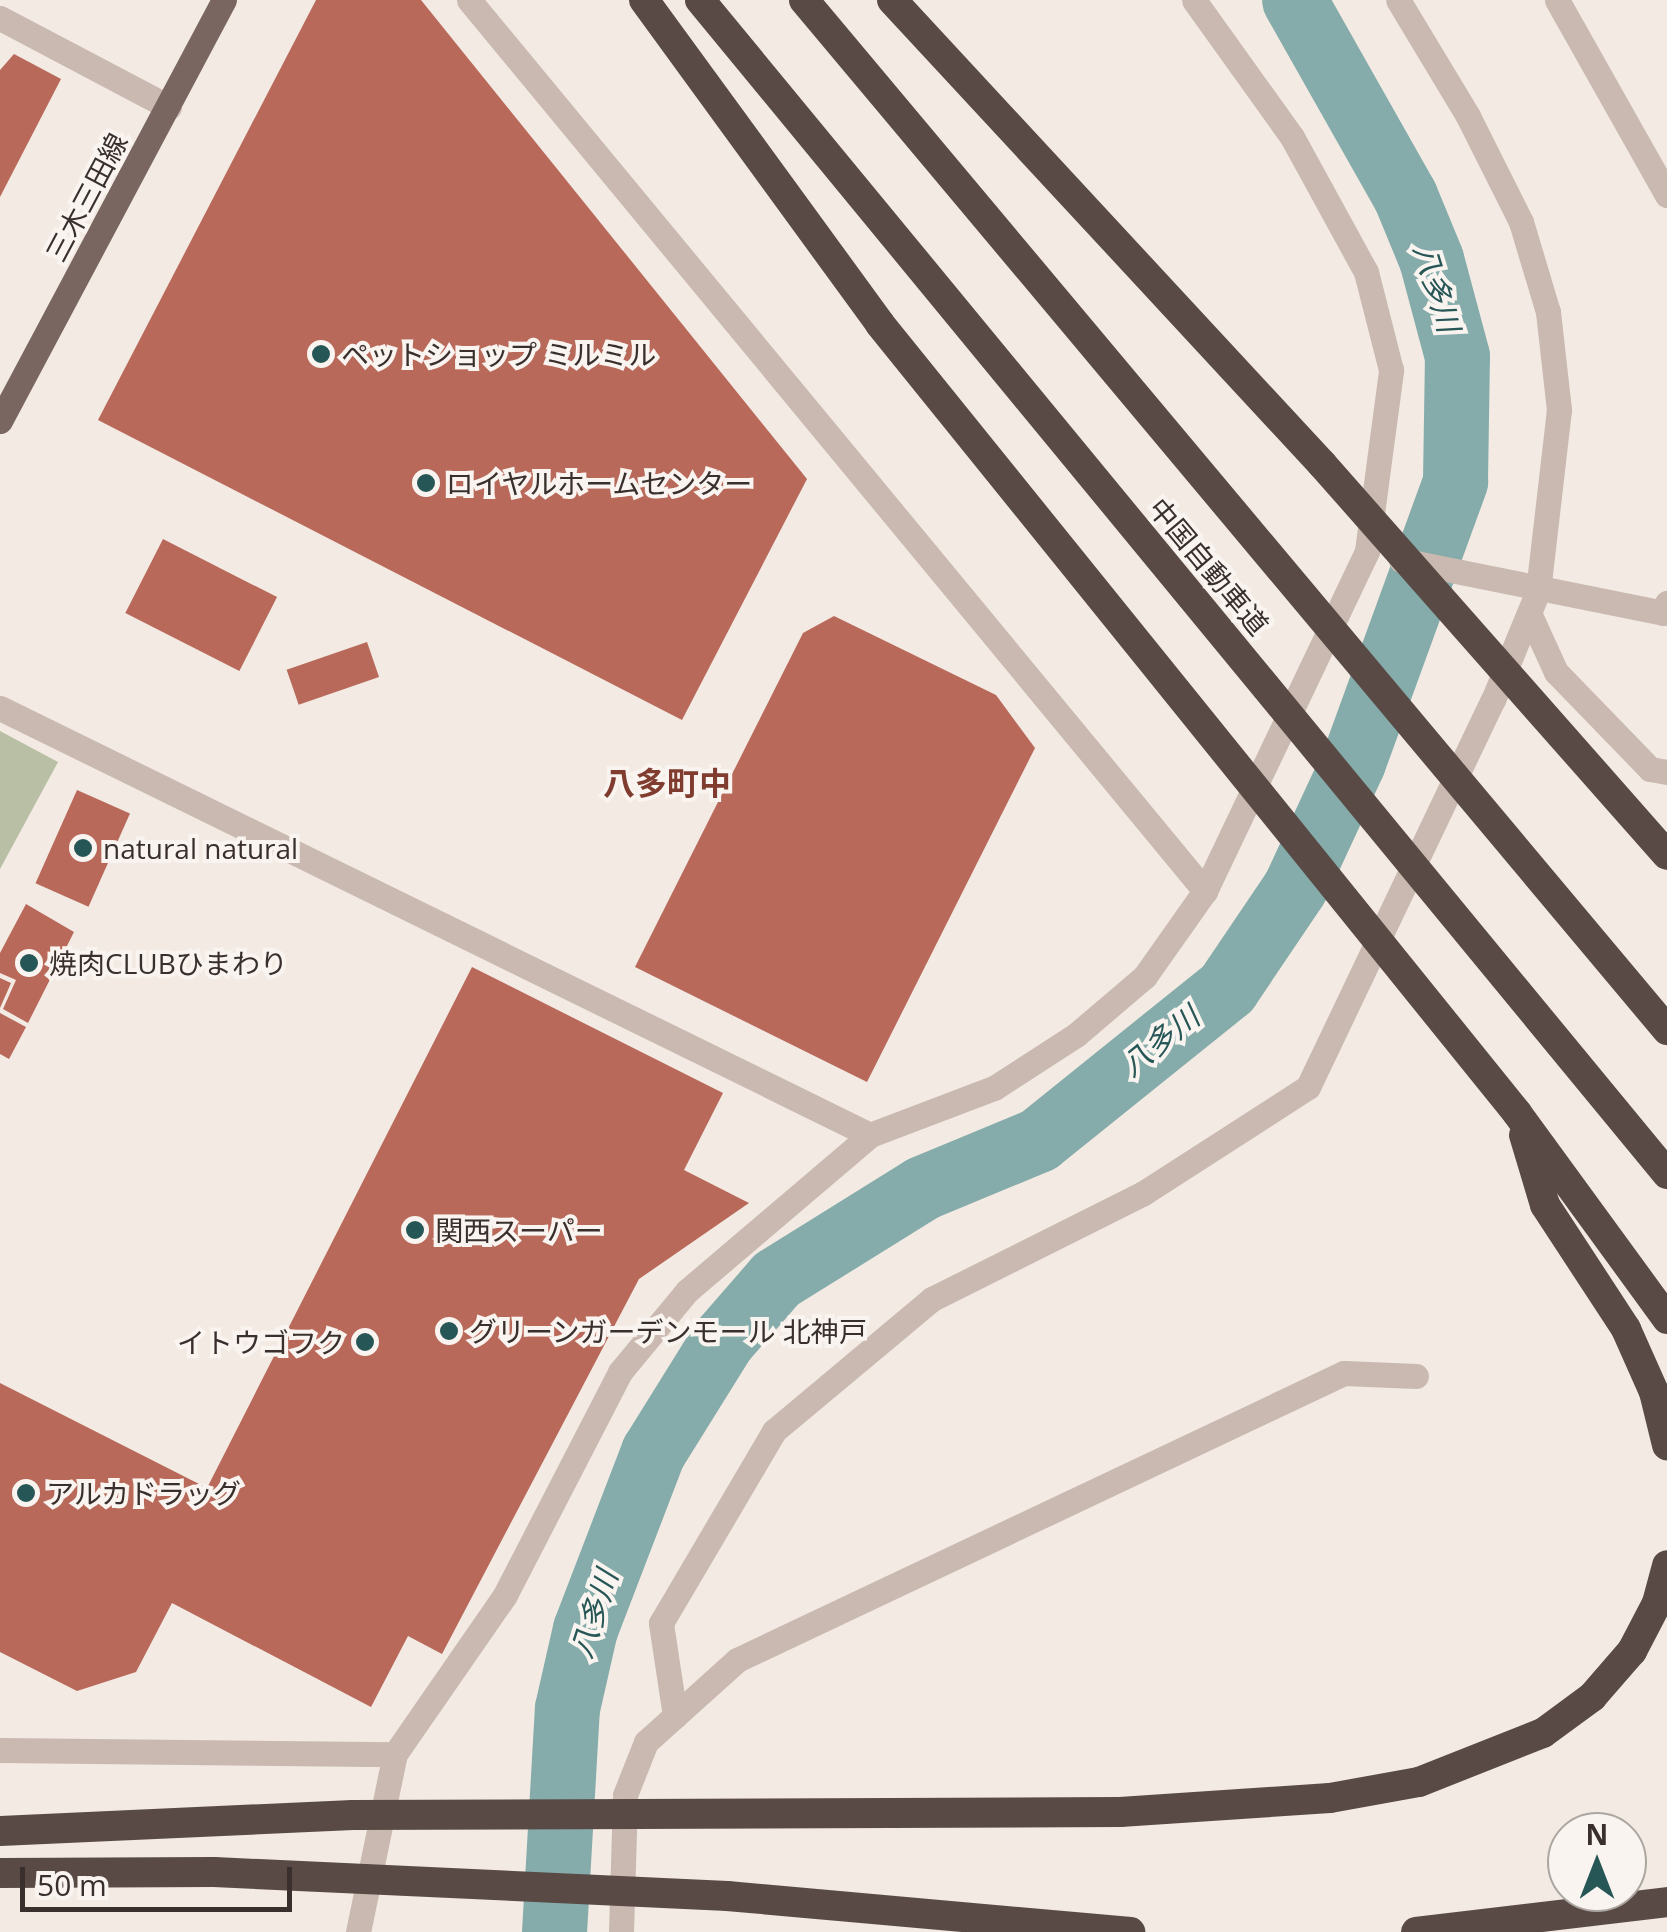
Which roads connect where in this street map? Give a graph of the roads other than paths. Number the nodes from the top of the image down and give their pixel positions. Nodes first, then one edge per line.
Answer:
1 (224, 0) edge
2 (469, 0) edge
3 (644, 0) edge
4 (700, 0) edge
5 (804, 0) edge
6 (892, 0) edge
7 (1194, 0) edge
8 (1398, 0) edge
9 (1557, 0) edge
10 (0, 18) edge
11 (168, 107) junction
12 (1661, 163) edge
13 (1667, 195) edge
14 (0, 421) edge
15 (1367, 552) junction
16 (1533, 602) junction
17 (1667, 603) edge
18 (0, 708) edge
19 (1667, 772) edge
20 (1667, 855) edge
21 (1205, 891) junction
22 (1667, 1030) edge
23 (1517, 1113) junction
24 (870, 1135) junction
25 (1667, 1174) edge
26 (1667, 1319) edge
27 (1416, 1376) dead end
28 (1667, 1444) edge
29 (1667, 1565) edge
30 (675, 1716) junction
31 (0, 1750) edge
32 (395, 1754) junction
33 (0, 1831) edge
34 (0, 1873) edge
35 (1667, 1902) edge
36 (358, 1932) edge
37 (621, 1932) edge
38 (1130, 1932) edge
39 (1416, 1932) edge

1 - 11 main road, 三木三田線
2 - 21 street
3 - 23 highway
4 - 25 highway, 中国自動車道
5 - 22 highway, 中国自動車道
6 - 20 highway
7 - 15 street
8 - 16 street
9 - 12 street
10 - 11 street
11 - 14 main road, 三木三田線
12 - 13 street
15 - 16 street
15 - 21 street
16 - 17 street
16 - 19 street
16 - 30 street
18 - 24 street
21 - 24 street
23 - 26 highway
23 - 28 highway
24 - 32 street
27 - 30 street
29 - 33 highway
30 - 37 street
31 - 32 street
32 - 36 street
34 - 38 highway
35 - 39 highway

